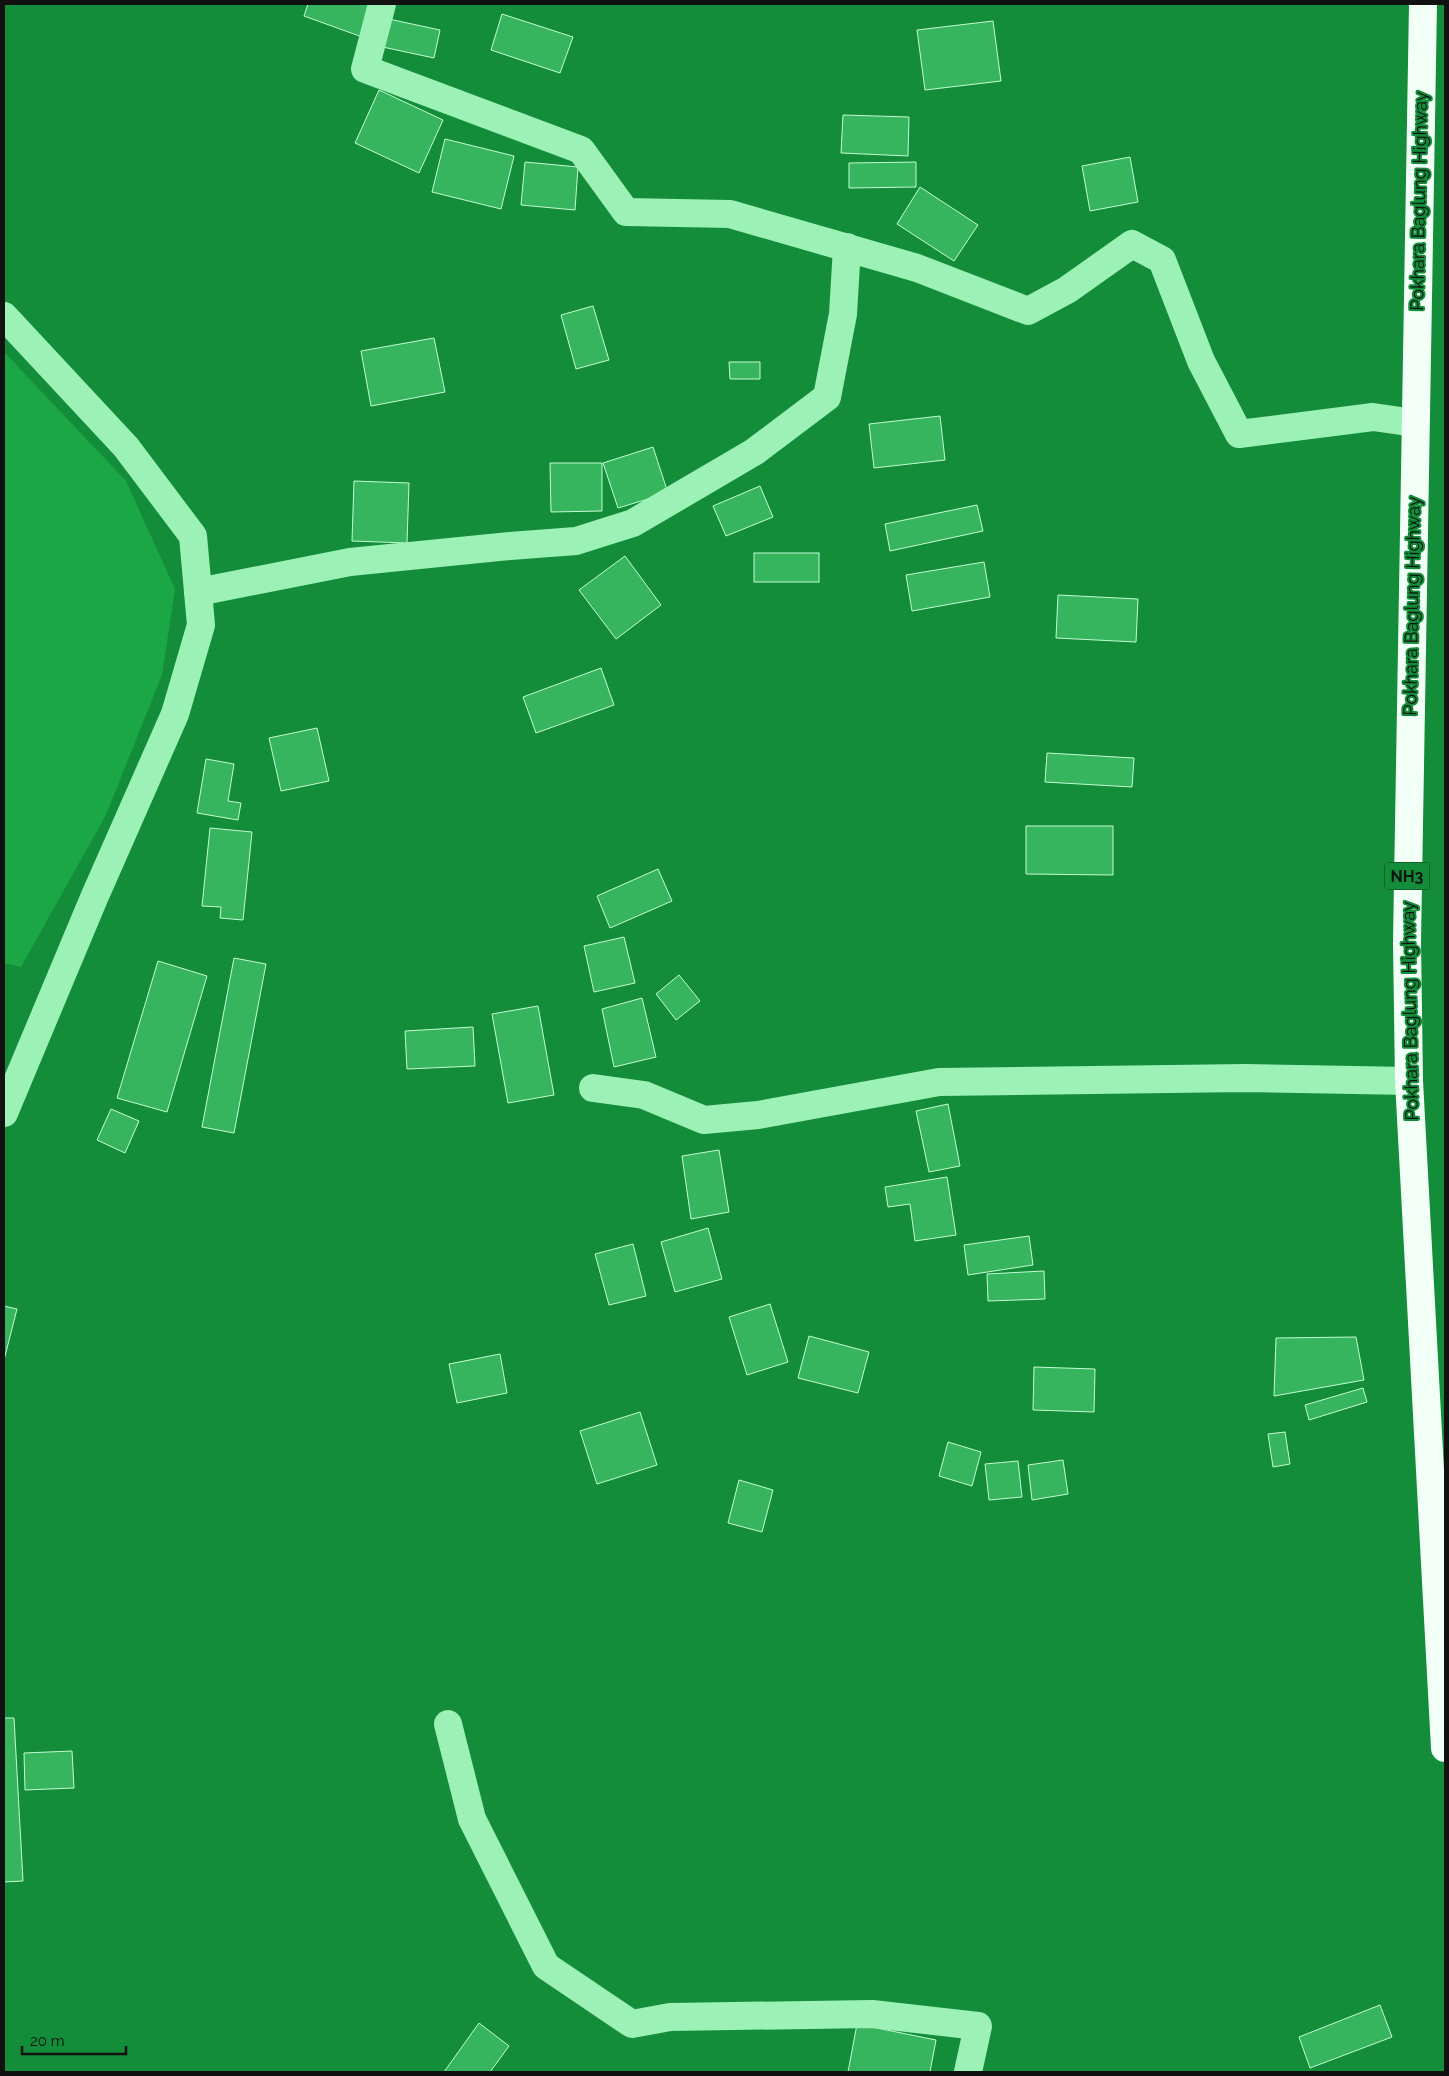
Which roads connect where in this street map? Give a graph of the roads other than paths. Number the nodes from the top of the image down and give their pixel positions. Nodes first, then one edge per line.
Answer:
1 (382, 4) edge
2 (1423, 4) edge
3 (847, 247) junction
4 (4, 316) edge
5 (1415, 423) junction
6 (198, 592) junction
7 (1410, 1080) junction
8 (593, 1088) dead end
9 (4, 1114) edge
10 (448, 1724) dead end
11 (1445, 1748) edge
12 (968, 2072) edge

1 - 3 street
2 - 5 highway, Pokhara Baglung Highway / NH3
3 - 5 street
3 - 6 street
4 - 6 street
5 - 7 highway, Pokhara Baglung Highway / NH3
6 - 9 street
7 - 8 street
7 - 11 highway, Pokhara Baglung Highway / NH3
10 - 12 street

